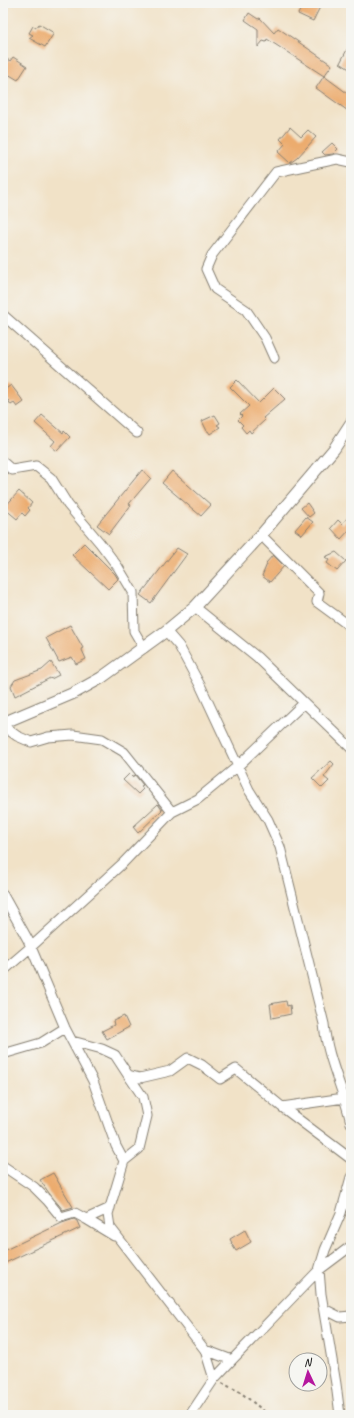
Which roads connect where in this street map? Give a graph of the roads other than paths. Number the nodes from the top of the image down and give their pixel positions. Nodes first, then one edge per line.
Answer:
1 (351, 162) edge
2 (3, 315) edge
3 (274, 358) dead end
4 (351, 423) edge
5 (137, 433) dead end
6 (3, 462) edge
7 (261, 535) junction
8 (195, 607) junction
9 (351, 627) edge
10 (166, 631) junction
11 (144, 648) junction
12 (304, 703) junction
13 (3, 723) edge
14 (3, 726) edge
15 (351, 748) edge
16 (238, 766) junction
17 (172, 812) junction
18 (3, 895) edge
19 (31, 947) junction
20 (3, 971) edge
21 (64, 1028) junction
22 (72, 1041) junction
23 (3, 1054) edge
24 (128, 1074) junction
25 (344, 1098) junction
26 (282, 1107) junction
27 (351, 1123) edge
28 (351, 1159) edge
29 (124, 1161) junction
30 (3, 1166) edge
31 (351, 1177) edge
32 (110, 1208) junction
33 (86, 1219) junction
34 (119, 1238) junction
35 (351, 1246) edge
36 (319, 1270) junction
37 (304, 1287) junction
38 (321, 1294) junction
39 (324, 1310) junction
40 (351, 1316) edge
41 (205, 1350) junction
42 (232, 1360) junction
43 (214, 1380) junction
44 (190, 1415) edge
45 (340, 1415) edge

1 - 3 street
2 - 5 street
4 - 7 street
6 - 11 street
7 - 8 street
7 - 9 street
8 - 10 street
8 - 12 street
10 - 11 street
10 - 16 street
11 - 13 street
12 - 15 street
12 - 16 street
14 - 17 street
16 - 17 street
16 - 25 street
17 - 19 street
18 - 19 street
19 - 20 street
19 - 21 street
21 - 22 street
21 - 23 street
22 - 24 street
22 - 29 street
24 - 26 street
24 - 29 street
25 - 26 street
25 - 27 street
26 - 28 street
29 - 32 street
30 - 33 street
31 - 36 street
32 - 33 street
32 - 34 street
33 - 34 street
34 - 41 street
35 - 36 street
36 - 37 street
36 - 38 street
37 - 38 street
37 - 42 street
38 - 39 street
39 - 40 street
39 - 45 street
41 - 42 street
41 - 43 street
42 - 43 street
43 - 44 street

